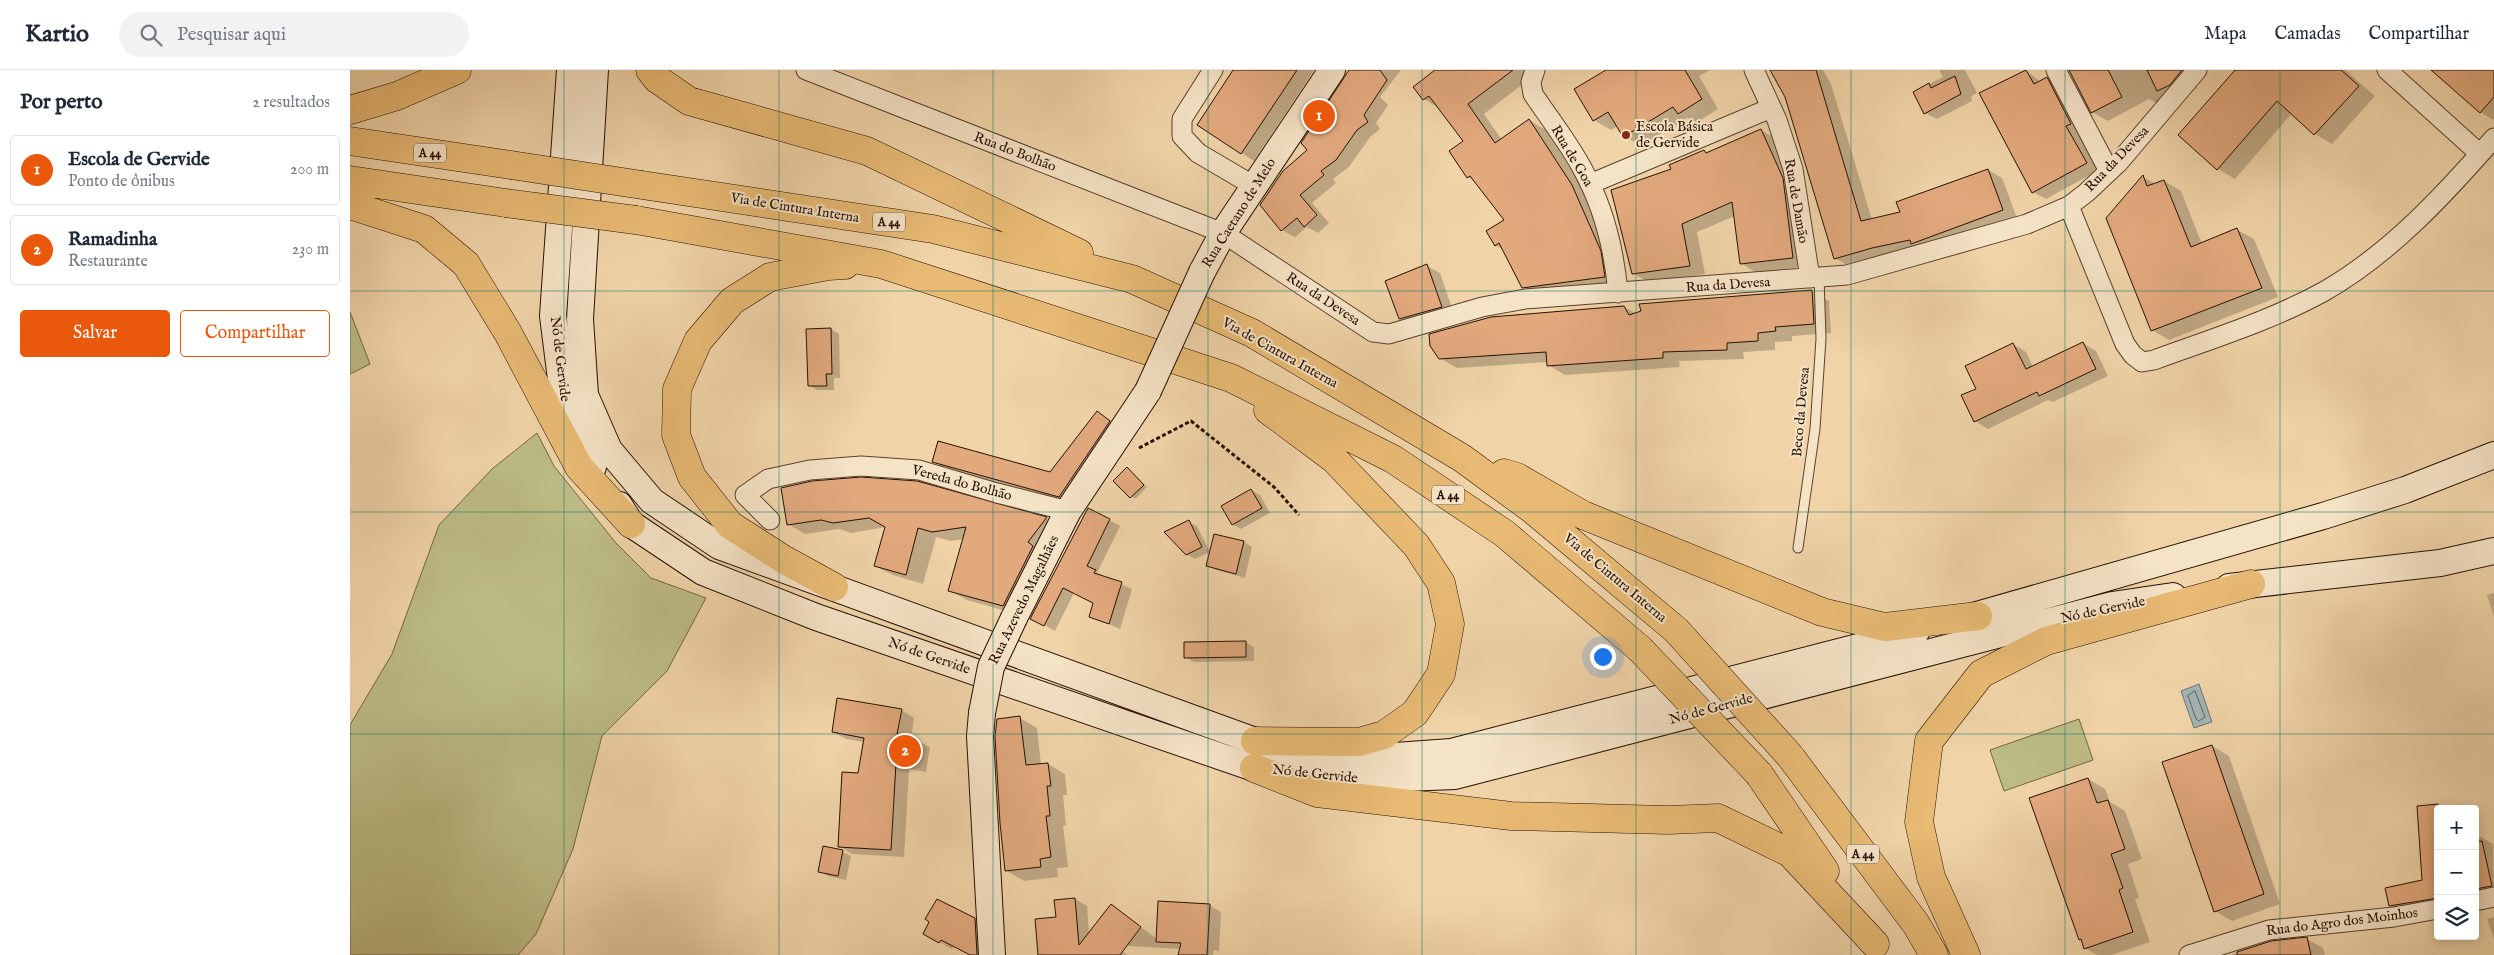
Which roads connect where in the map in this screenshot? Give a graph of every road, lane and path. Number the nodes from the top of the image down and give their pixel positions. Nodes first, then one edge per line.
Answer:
1 (457, 70) edge
2 (570, 70) edge
3 (595, 70) edge
4 (650, 70) edge
5 (806, 70) edge
6 (1213, 70) edge
7 (1332, 70) edge
8 (1754, 70) edge
9 (2056, 70) edge
10 (2197, 70) edge
11 (2387, 70) edge
12 (1533, 76) edge
13 (1772, 108) junction
14 (350, 110) edge
15 (2494, 138) edge
16 (350, 140) edge
17 (2480, 154) junction
18 (2109, 171) junction
19 (350, 180) edge
20 (1590, 184) junction
21 (1254, 186) junction
22 (350, 205) edge
23 (2069, 206) junction
24 (1223, 233) junction
25 (881, 264) junction
26 (1814, 278) junction
27 (1132, 279) junction
28 (1618, 292) junction
29 (1231, 378) junction
30 (1148, 391) joint
31 (1110, 448) junction
32 (2494, 455) edge
33 (1462, 458) junction
34 (1068, 510) junction
35 (1299, 515) dead end
36 (770, 520) dead end
37 (631, 524) junction
38 (1798, 548) dead end
39 (2494, 552) edge
40 (2251, 584) junction
41 (834, 587) junction
42 (1978, 616) junction
43 (1255, 754) junction
44 (2494, 897) edge
45 (2479, 900) edge
46 (2434, 909) edge
47 (1878, 950) edge
48 (992, 955) edge
49 (1934, 955) edge
50 (1966, 955) edge
51 (2189, 955) edge

1 - 14 highway
2 - 37 main road, Nó de Gervide
3 - 41 main road, Nó de Gervide
4 - 27 highway
5 - 24 street, Rua do Bolhão
6 - 21 street
7 - 21 main road, Rua Caetano de Melo
8 - 13 street, Rua de Damão
9 - 18 street
10 - 18 street, Rua da Devesa
11 - 17 street
12 - 20 street, Rua de Goa
13 - 20 street
13 - 26 street, Rua de Damão
15 - 17 street
16 - 27 highway, Via de Cintura Interna / A 44, bridge
17 - 23 street
18 - 23 street, Rua da Devesa
19 - 25 highway, A 44, bridge
20 - 28 street, Rua de Goa
21 - 24 main road, Rua Caetano de Melo
22 - 37 highway
23 - 26 street, Rua da Devesa
24 - 28 street, Rua da Devesa
24 - 30 main road, Rua Caetano de Melo, bridge
25 - 29 highway, A 44
25 - 41 highway
26 - 28 street, Rua da Devesa
26 - 38 lane, Beco da Devesa
27 - 33 highway, Via de Cintura Interna / A 44
29 - 43 highway
29 - 47 highway, A 44, bridge
30 - 31 main road, Rua Azevedo Magalhães
31 - 34 main road, Rua Azevedo Magalhães
31 - 35 path
32 - 42 main road, Nó de Gervide
33 - 42 highway
33 - 49 highway, Via de Cintura Interna / A 44, bridge
34 - 36 street, Vereda do Bolhão
34 - 48 main road, Rua Azevedo Magalhães, bridge
37 - 43 main road, Nó de Gervide
39 - 40 main road, Nó de Gervide
40 - 43 main road, Nó de Gervide
40 - 50 highway
41 - 43 main road, Nó de Gervide
42 - 43 main road, Nó de Gervide
43 - 47 highway
44 - 45 street
46 - 51 street, Rua do Agro dos Moinhos

